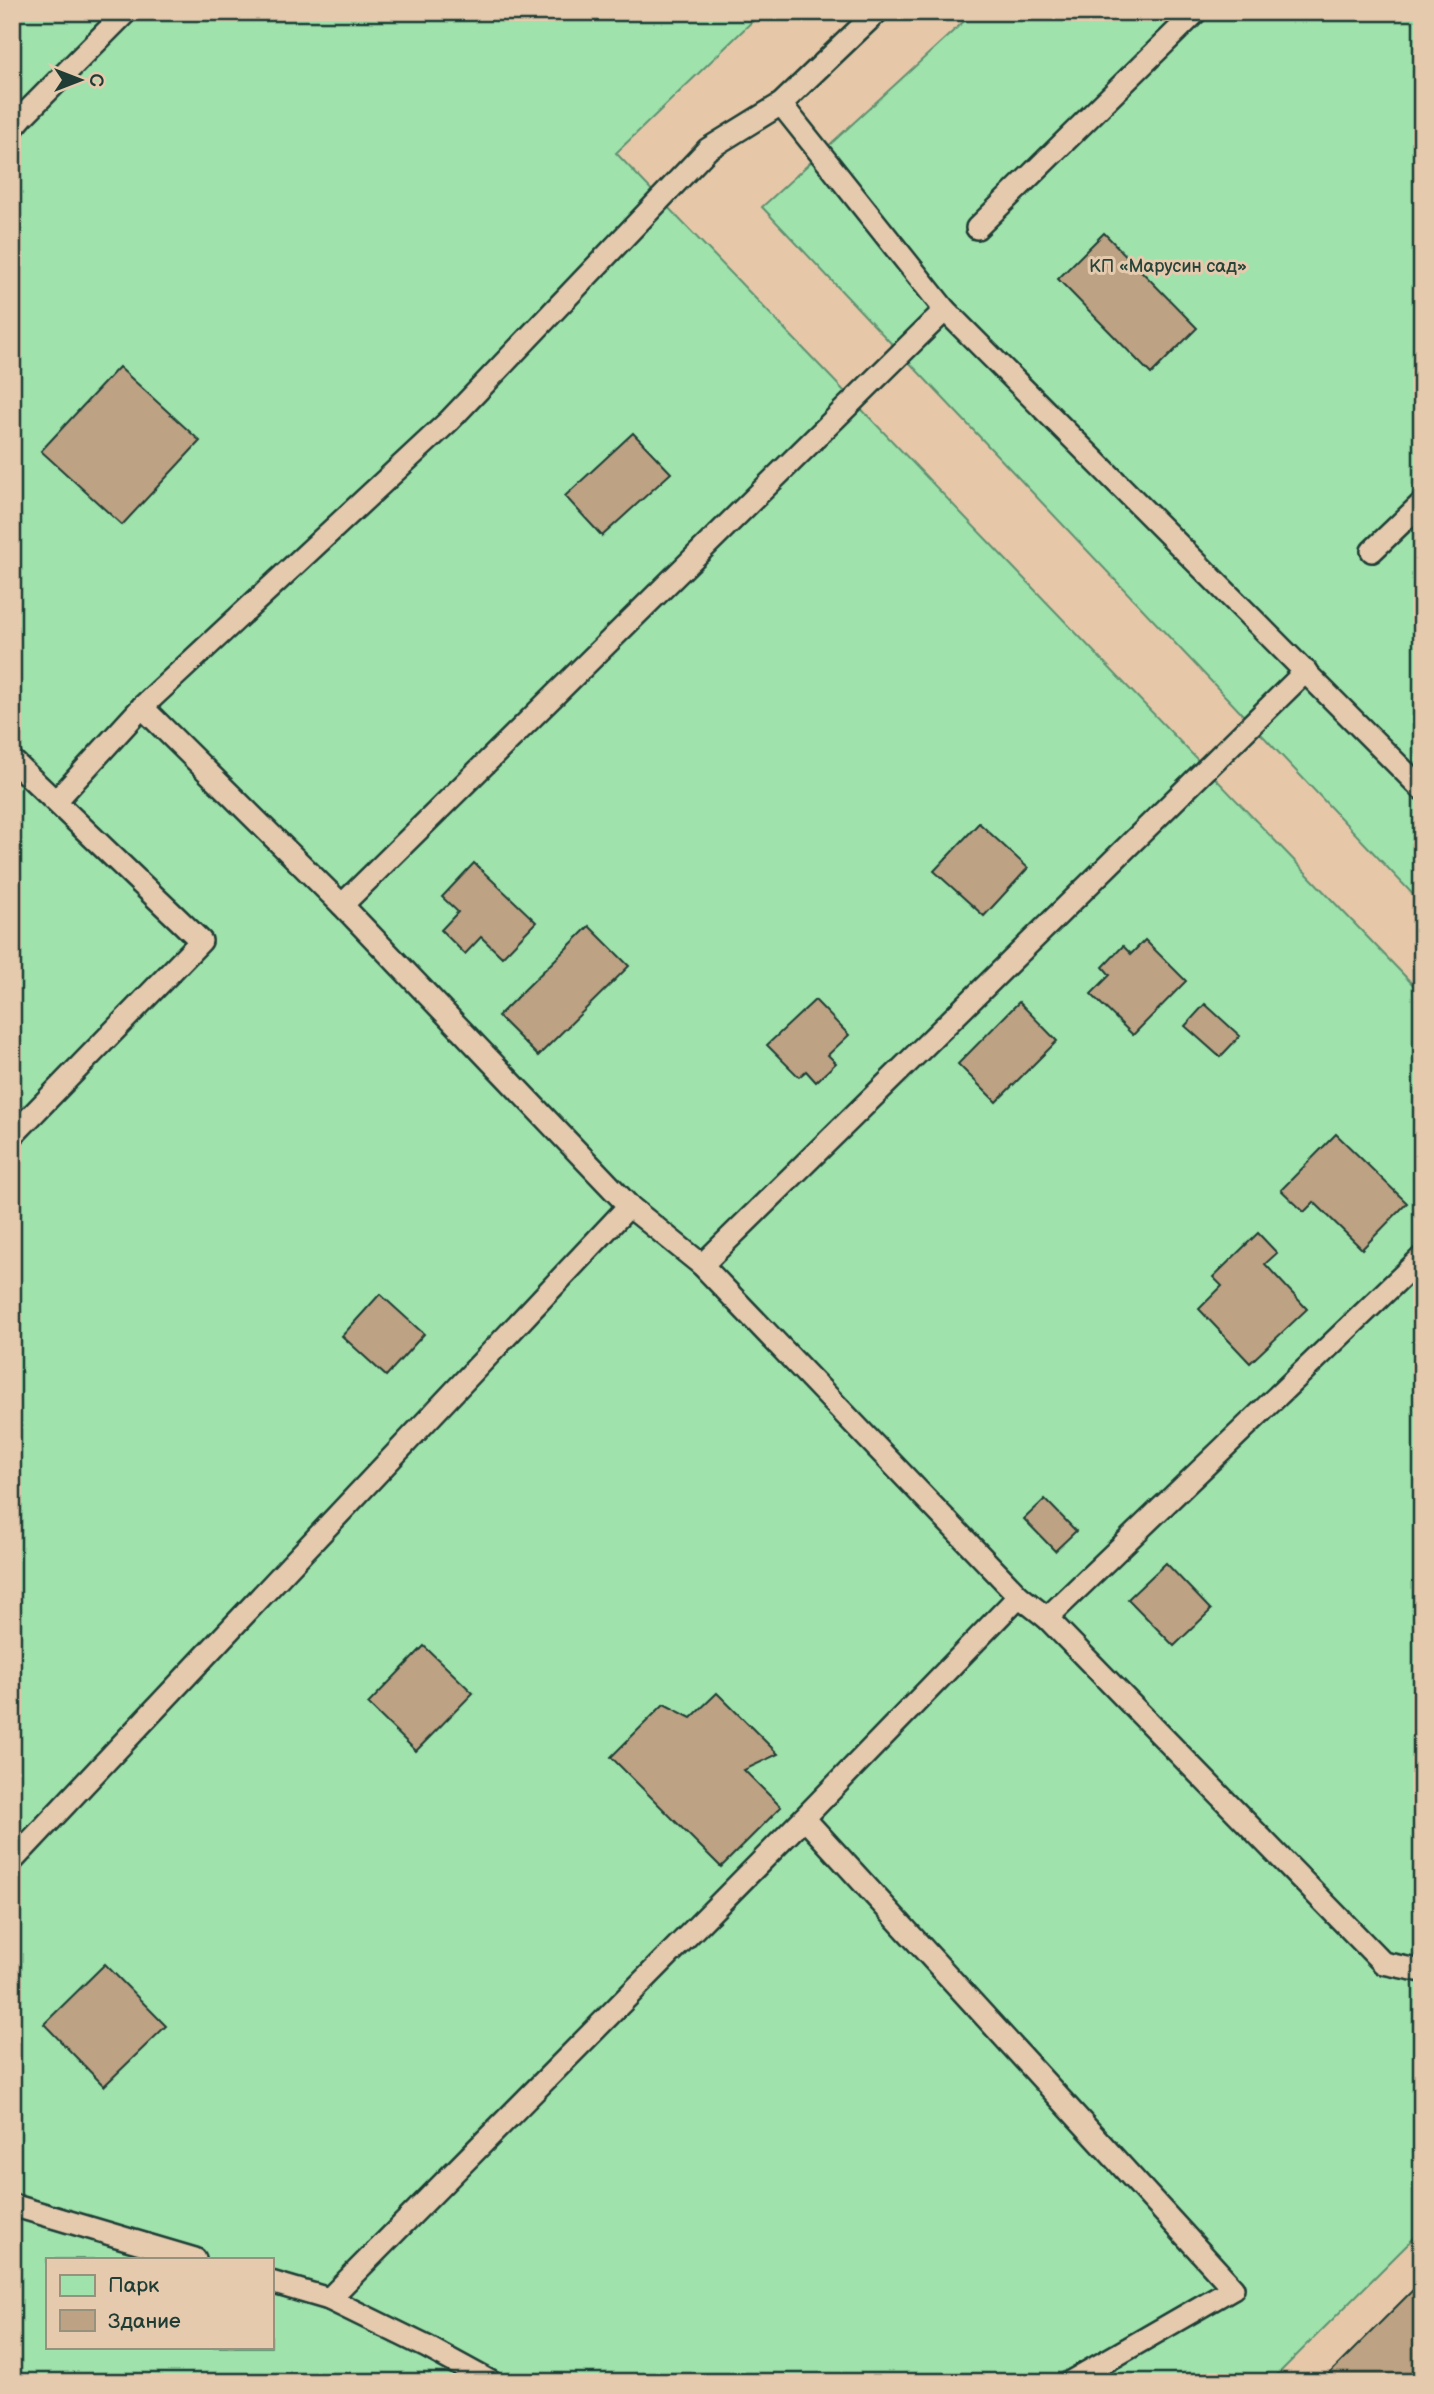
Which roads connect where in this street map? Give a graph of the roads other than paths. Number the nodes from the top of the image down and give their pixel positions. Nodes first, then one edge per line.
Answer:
1 (126, 12) edge
2 (877, 12) edge
3 (1196, 12) edge
4 (781, 104) junction
5 (16, 117) edge
6 (977, 229) dead end
7 (945, 310) junction
8 (1422, 503) edge
9 (1372, 551) dead end
10 (1306, 671) junction
11 (142, 707) junction
12 (12, 760) edge
13 (1422, 789) edge
14 (56, 802) junction
15 (342, 905) junction
16 (12, 1136) edge
17 (629, 1206) junction
18 (1422, 1257) edge
19 (702, 1265) junction
20 (1019, 1596) junction
21 (1047, 1618) junction
22 (804, 1818) junction
23 (12, 1861) edge
24 (1422, 1971) edge
25 (12, 2205) edge
26 (192, 2258) edge
27 (273, 2283) edge
28 (329, 2299) junction
29 (491, 2382) edge
30 (1070, 2382) edge

1 - 5 lane
2 - 4 lane
3 - 6 lane
4 - 7 lane
4 - 11 lane
7 - 10 lane
7 - 15 lane
8 - 9 lane
10 - 13 lane
10 - 19 lane
11 - 14 lane
11 - 15 lane
12 - 14 lane
14 - 16 lane
15 - 17 lane
17 - 19 lane
17 - 23 lane
18 - 21 lane
19 - 20 lane
20 - 21 lane
20 - 22 lane
21 - 24 lane
22 - 28 lane
22 - 30 lane
25 - 26 lane
27 - 28 lane
28 - 29 lane

